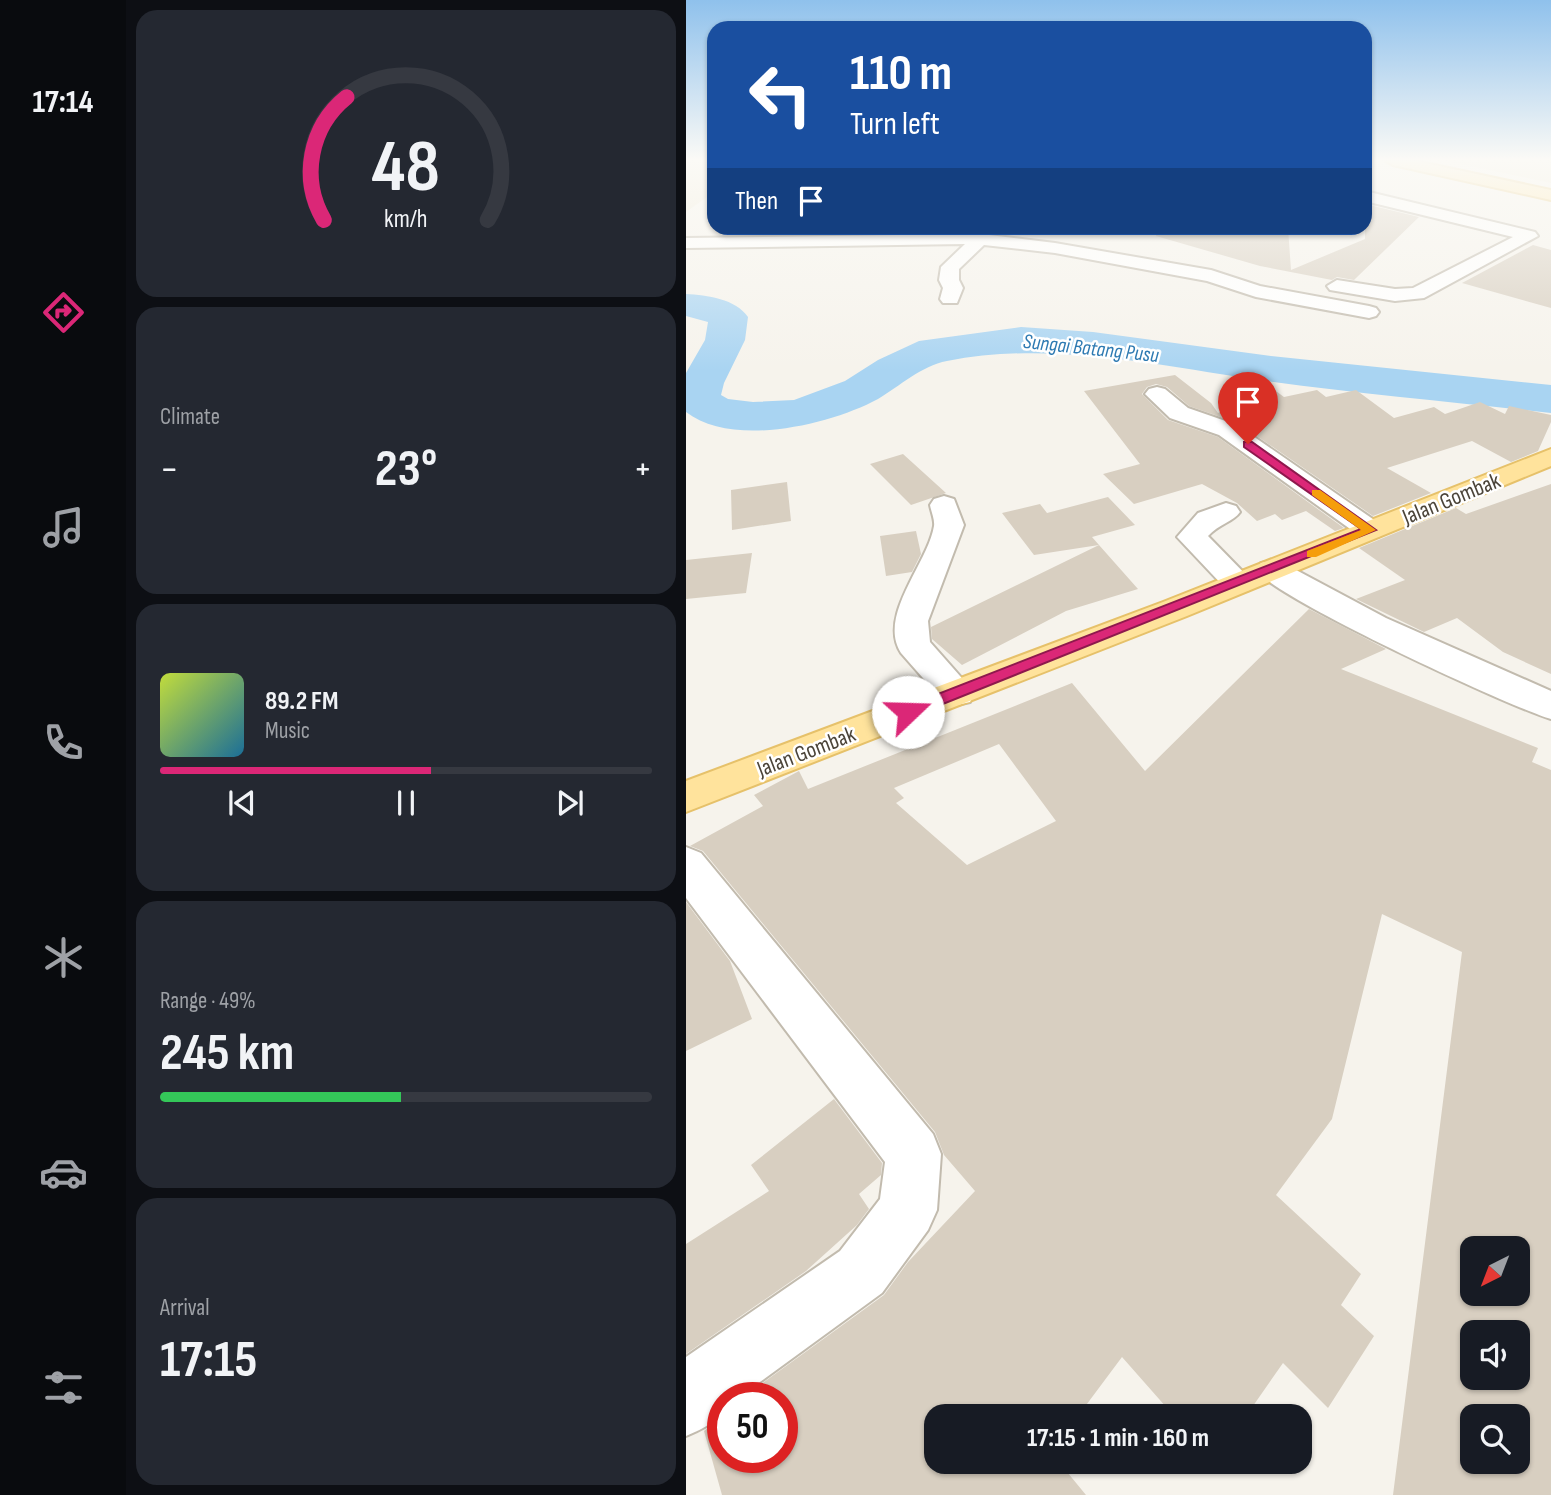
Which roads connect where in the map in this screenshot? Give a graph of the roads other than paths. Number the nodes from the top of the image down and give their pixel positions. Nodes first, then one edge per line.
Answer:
1 (1508, 231) edge
2 (974, 235) edge
3 (980, 235) edge
4 (986, 235) edge
5 (1114, 240) dead end
6 (686, 243) edge
7 (1276, 276) dead end
8 (1315, 282) dead end
9 (950, 299) dead end
10 (1369, 312) dead end
11 (1157, 394) dead end
12 (1551, 457) edge
13 (944, 505) dead end
14 (1226, 512) dead end
15 (1370, 530) junction
16 (1272, 570) junction
17 (1238, 583) junction
18 (957, 694) junction
19 (1551, 706) edge
20 (686, 797) edge
21 (686, 865) edge
22 (686, 1403) edge

1 - 8 street
2 - 6 street
3 - 9 street
4 - 10 street
5 - 7 street
11 - 15 street
12 - 15 main road, Jalan Gombak
13 - 18 street
14 - 17 street
15 - 16 main road, Jalan Gombak
16 - 17 main road, Jalan Gombak
16 - 19 street
17 - 18 main road, Jalan Gombak
18 - 20 main road, Jalan Gombak
21 - 22 street

